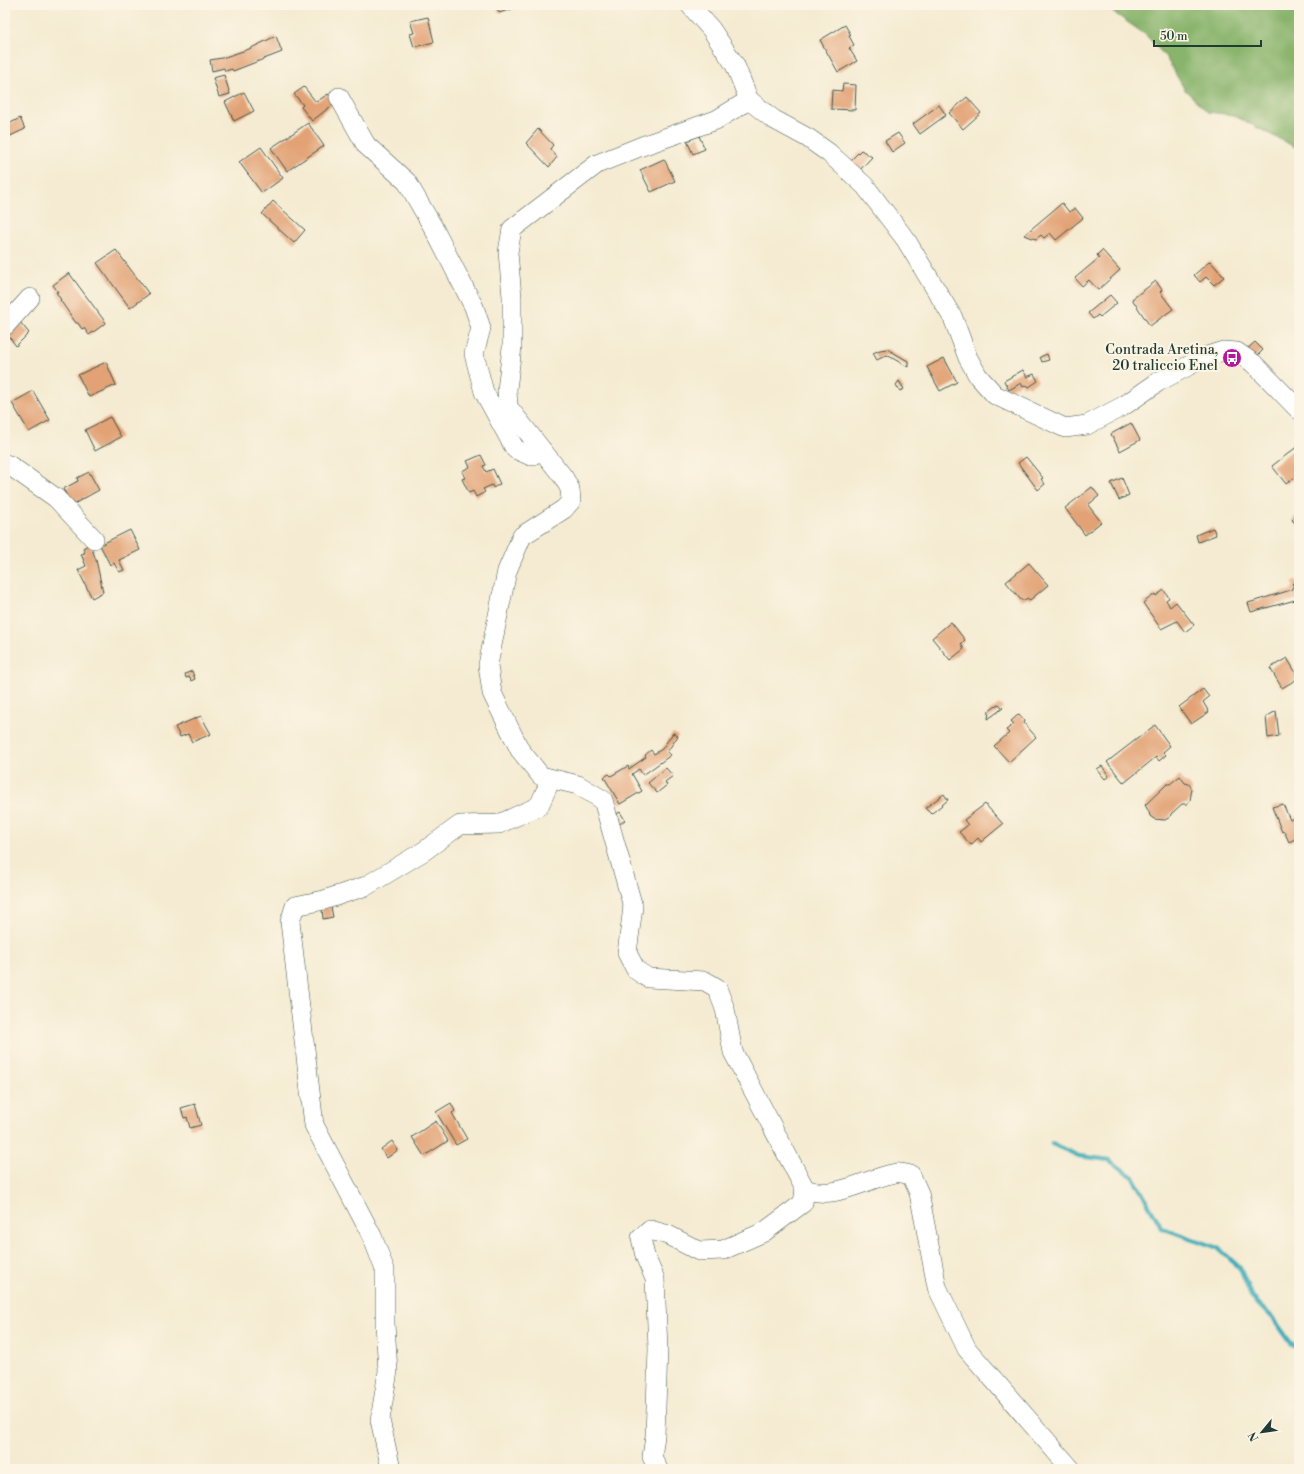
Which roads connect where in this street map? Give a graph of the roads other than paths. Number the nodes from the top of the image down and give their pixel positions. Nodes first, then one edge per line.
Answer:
1 (690, 5) edge
2 (340, 97) dead end
3 (749, 100) junction
4 (30, 298) dead end
5 (5, 326) edge
6 (1299, 410) edge
7 (542, 450) junction
8 (5, 464) edge
9 (94, 539) dead end
10 (548, 778) junction
11 (805, 1189) junction
12 (392, 1469) edge
13 (658, 1469) edge
14 (1071, 1469) edge

1 - 3 street
2 - 7 street
3 - 6 street
3 - 7 street
4 - 5 street
7 - 10 street
8 - 9 street
10 - 11 street
10 - 12 street
11 - 13 street
11 - 14 street

